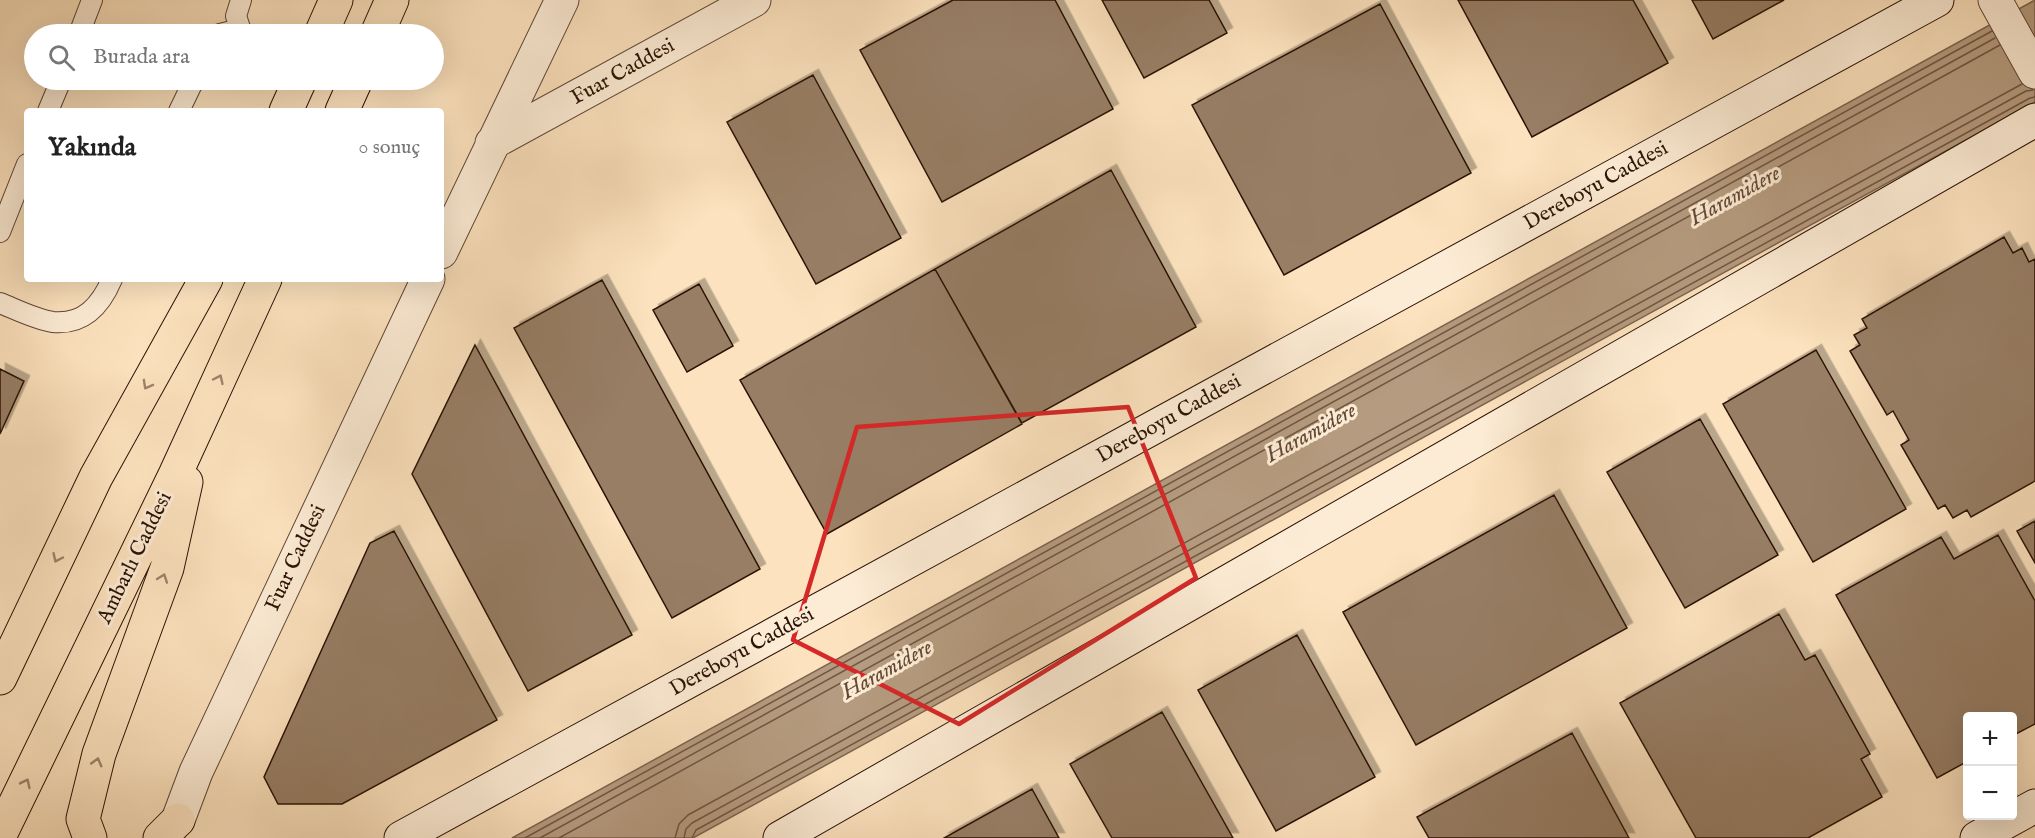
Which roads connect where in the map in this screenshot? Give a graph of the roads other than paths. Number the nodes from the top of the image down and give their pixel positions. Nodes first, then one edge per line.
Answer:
1 (92, 0) edge
2 (241, 0) edge
3 (336, 0) edge
4 (392, 0) edge
5 (562, 0) edge
6 (754, 0) edge
7 (1937, 0) edge
8 (1995, 0) edge
9 (83, 24) edge
10 (238, 24) edge
11 (325, 24) edge
12 (381, 24) edge
13 (2035, 72) edge
14 (57, 90) edge
15 (189, 90) edge
16 (295, 90) edge
17 (351, 90) edge
18 (49, 108) edge
19 (180, 108) edge
20 (287, 108) edge
21 (343, 108) edge
22 (2035, 120) edge
23 (492, 143) junction
24 (24, 172) edge
25 (0, 232) edge
26 (444, 246) edge
27 (111, 282) edge
28 (204, 282) edge
29 (264, 282) edge
30 (427, 282) edge
31 (0, 303) edge
32 (200, 421) junction
33 (0, 678) edge
34 (2035, 806) edge
35 (176, 832) edge
36 (0, 835) edge
37 (90, 838) edge
38 (401, 838) edge
39 (780, 838) edge
40 (1977, 838) edge

1 - 9 lane
2 - 10 lane
3 - 11 main road
4 - 12 main road
5 - 23 street
6 - 23 street, Fuar Caddesi
7 - 38 street, Dereboyu Caddesi
8 - 13 street
14 - 18 lane
15 - 19 lane
16 - 20 main road
17 - 21 main road
22 - 39 street
23 - 26 street
24 - 25 lane
27 - 31 lane
28 -> 33 main road
32 -> 29 main road, Ambarlı Caddesi
30 - 35 street, Fuar Caddesi
36 -> 32 main road, Ambarlı Caddesi
37 -> 32 main road
34 - 40 street

